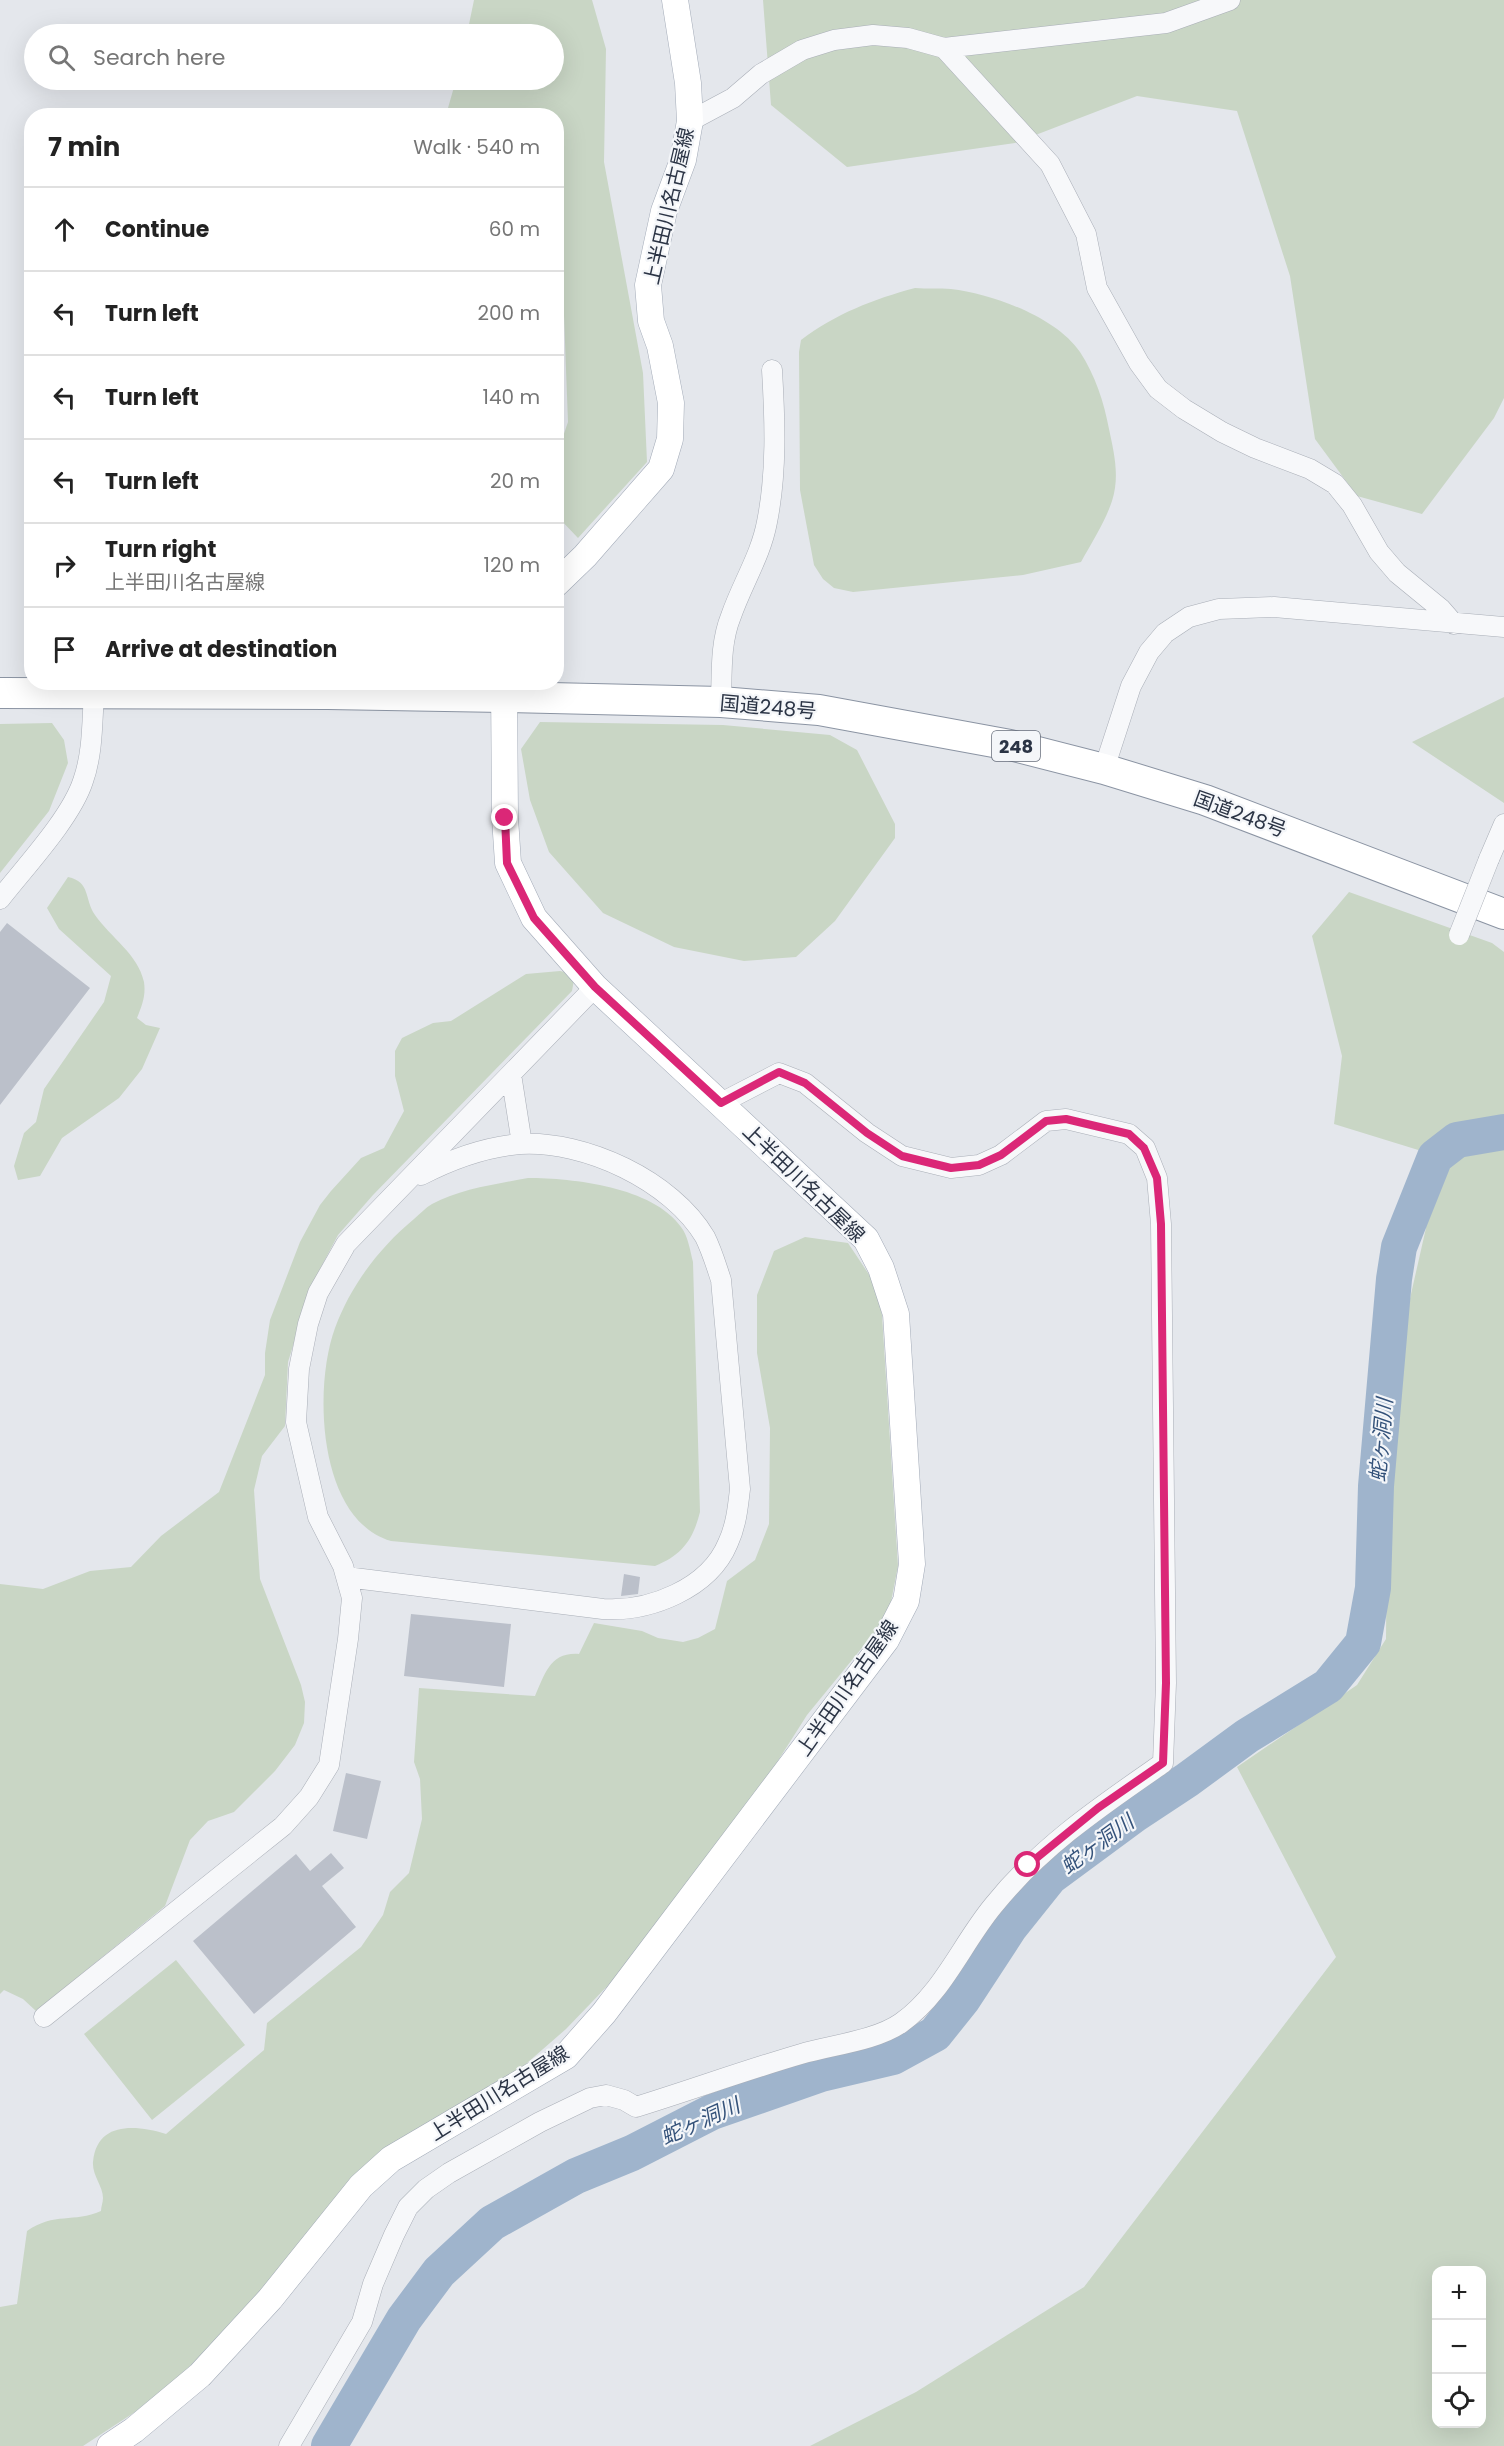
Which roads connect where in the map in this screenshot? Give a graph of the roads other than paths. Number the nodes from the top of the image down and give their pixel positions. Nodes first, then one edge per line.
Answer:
1 (675, 0) edge
2 (1230, 0) edge
3 (944, 48) junction
4 (690, 122) junction
5 (772, 370) dead end
6 (564, 576) edge
7 (1454, 624) junction
8 (1504, 627) edge
9 (235, 690) edge
10 (504, 690) edge
11 (0, 693) edge
12 (93, 693) junction
13 (721, 702) junction
14 (1104, 769) junction
15 (1504, 824) edge
16 (0, 899) edge
17 (1504, 914) edge
18 (1459, 935) dead end
19 (595, 987) junction
20 (511, 1074) junction
21 (721, 1103) junction
22 (522, 1144) junction
23 (404, 1184) junction
24 (346, 1578) junction
25 (44, 2017) dead end
26 (110, 2446) edge
27 (289, 2446) edge

1 - 4 main road, 上半田川名古屋線
2 - 3 street
3 - 4 street
3 - 7 street
4 - 6 main road, 上半田川名古屋線
5 - 13 street
7 - 8 street
7 - 14 street
9 - 12 highway, 国道248号 / 248
10 - 13 highway, 国道248号 / 248
10 - 19 main road, 上半田川名古屋線
11 - 12 highway, 国道248号 / 248
12 - 16 street
13 - 14 highway, 国道248号 / 248
14 - 17 highway, 国道248号 / 248
15 - 18 street, bridge
19 - 20 street
19 - 21 main road, 上半田川名古屋線
20 - 22 street
20 - 23 street
21 - 26 main road, 上半田川名古屋線
21 - 27 street
22 - 23 street
22 - 24 street
23 - 24 street
24 - 25 street

